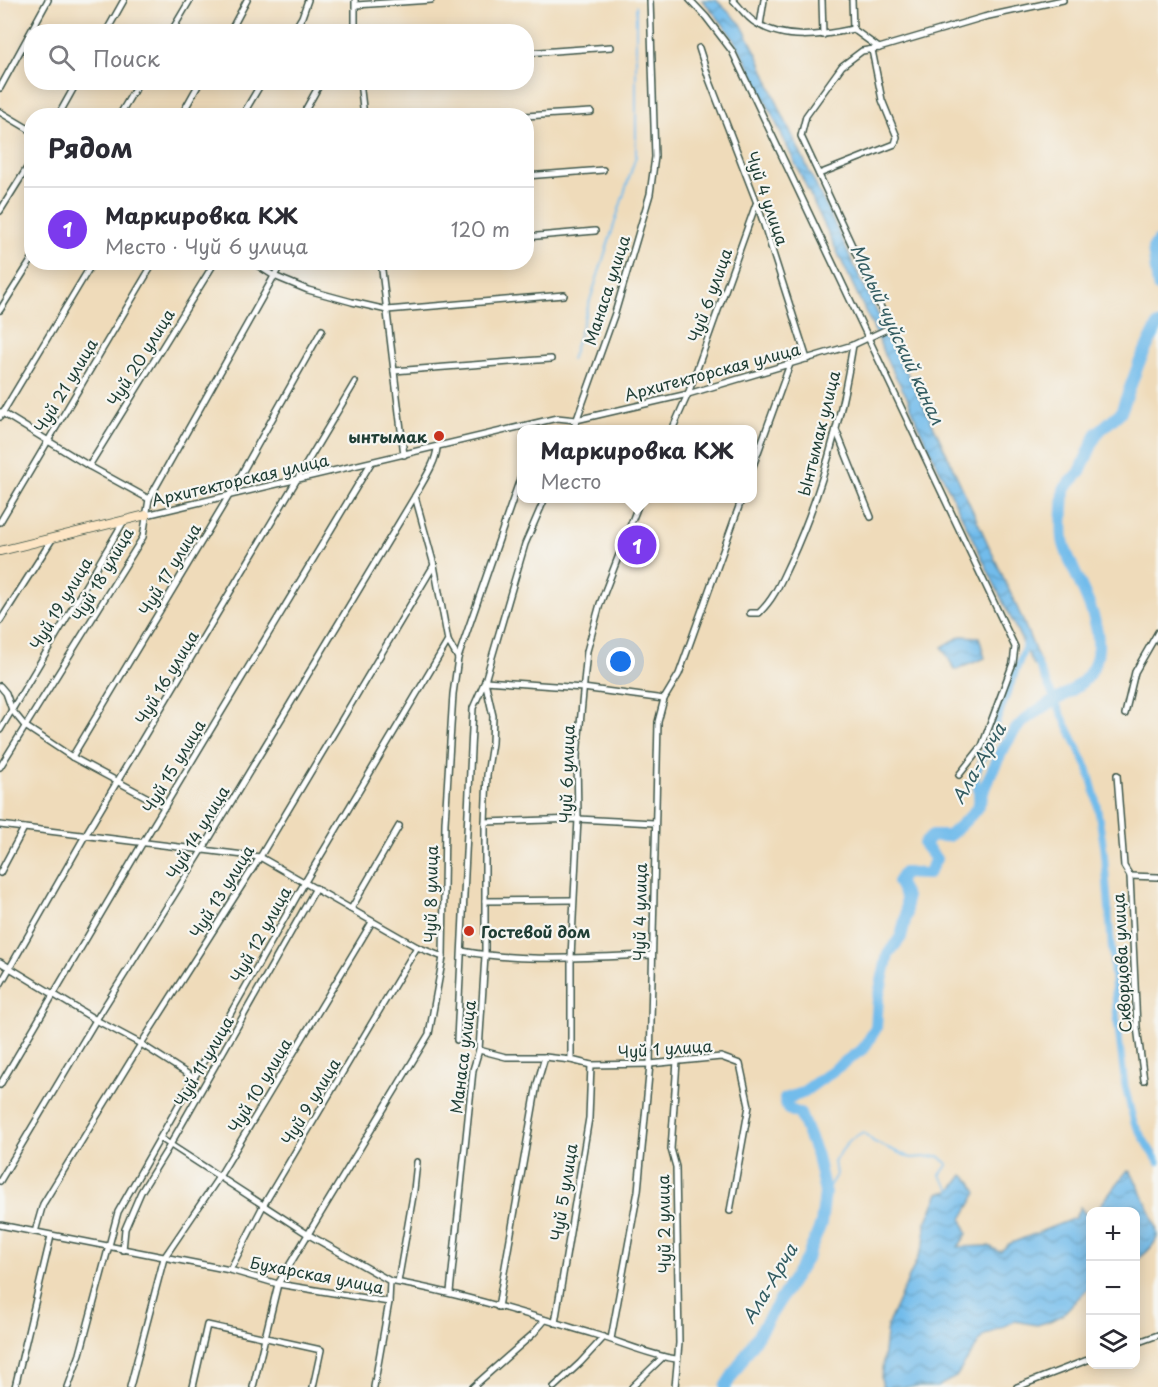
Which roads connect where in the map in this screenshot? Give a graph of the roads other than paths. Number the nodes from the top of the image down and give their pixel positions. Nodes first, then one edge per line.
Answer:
1 (48, 0) edge
2 (124, 0) edge
3 (190, 0) edge
4 (247, 0) edge
5 (308, 0) edge
6 (431, 0) edge
7 (650, 0) edge
8 (690, 0) edge
9 (733, 0) edge
10 (764, 0) edge
11 (822, 0) edge
12 (852, 0) edge
13 (1063, 0) edge
14 (356, 3) edge
15 (35, 24) edge
16 (110, 24) edge
17 (176, 24) edge
18 (234, 24) edge
19 (298, 24) edge
20 (356, 24) edge
21 (760, 25) junction
22 (852, 29) junction
23 (823, 35) junction
24 (24, 44) edge
25 (611, 46) dead end
26 (699, 48) dead end
27 (879, 48) junction
28 (872, 50) junction
29 (534, 52) edge
30 (0, 88) edge
31 (73, 90) edge
32 (135, 90) edge
33 (195, 90) edge
34 (258, 90) edge
35 (317, 90) edge
36 (361, 90) edge
37 (62, 108) edge
38 (124, 108) edge
39 (185, 108) edge
40 (247, 108) edge
41 (306, 108) edge
42 (363, 108) edge
43 (591, 111) dead end
44 (0, 112) edge
45 (534, 115) edge
46 (24, 126) edge
47 (603, 170) dead end
48 (24, 173) edge
49 (819, 174) junction
50 (534, 175) edge
51 (757, 203) junction
52 (0, 211) edge
53 (595, 231) dead end
54 (534, 236) edge
55 (25, 270) edge
56 (88, 270) edge
57 (149, 270) edge
58 (210, 270) edge
59 (265, 270) edge
60 (277, 270) edge
61 (382, 270) edge
62 (274, 276) junction
63 (564, 295) dead end
64 (0, 310) edge
65 (387, 310) junction
66 (322, 330) dead end
67 (868, 339) junction
68 (853, 345) junction
69 (551, 359) dead end
70 (807, 359) junction
71 (790, 364) junction
72 (394, 371) junction
73 (355, 382) dead end
74 (688, 394) junction
75 (1, 414) edge
76 (576, 420) junction
77 (529, 425) edge
78 (574, 425) edge
79 (674, 425) edge
80 (517, 428) edge
81 (836, 430) junction
82 (48, 441) junction
83 (437, 448) junction
84 (404, 455) junction
85 (757, 458) edge
86 (371, 463) junction
87 (89, 466) junction
88 (299, 478) junction
89 (517, 487) edge
90 (230, 494) junction
91 (415, 496) junction
92 (149, 499) junction
93 (543, 503) edge
94 (639, 503) edge
95 (740, 503) edge
96 (146, 515) junction
97 (871, 517) dead end
98 (124, 520) junction
99 (0, 522) edge
100 (53, 538) junction
101 (0, 552) edge
102 (434, 566) junction
103 (750, 613) dead end
104 (0, 621) edge
105 (1158, 632) edge
106 (448, 641) junction
107 (458, 658) junction
108 (485, 681) junction
109 (0, 686) edge
110 (583, 688) junction
111 (664, 699) junction
112 (12, 710) junction
113 (1125, 714) dead end
114 (25, 726) junction
115 (0, 730) edge
116 (72, 757) junction
117 (0, 767) edge
118 (959, 775) dead end
119 (1117, 775) dead end
120 (119, 781) junction
121 (165, 807) junction
122 (578, 819) junction
123 (485, 822) junction
124 (654, 823) junction
125 (0, 825) edge
126 (399, 826) dead end
127 (24, 828) junction
128 (86, 834) junction
129 (142, 844) junction
130 (203, 849) junction
131 (260, 857) junction
132 (0, 873) edge
133 (1130, 876) junction
134 (1158, 877) edge
135 (305, 882) junction
136 (316, 888) junction
137 (573, 900) junction
138 (485, 901) junction
139 (351, 909) junction
140 (372, 922) junction
141 (417, 947) junction
142 (462, 951) junction
143 (652, 955) junction
144 (485, 956) junction
145 (443, 957) junction
146 (571, 957) junction
147 (0, 962) edge
148 (10, 968) junction
149 (0, 985) edge
150 (54, 993) junction
151 (96, 1020) junction
152 (457, 1040) dead end
153 (141, 1044) junction
154 (479, 1050) junction
155 (545, 1057) junction
156 (572, 1060) junction
157 (677, 1061) junction
158 (650, 1064) junction
159 (591, 1065) junction
160 (194, 1078) junction
161 (1144, 1080) dead end
162 (0, 1085) edge
163 (160, 1138) junction
164 (170, 1145) junction
165 (417, 1162) dead end
166 (219, 1177) junction
167 (0, 1181) edge
168 (263, 1206) junction
169 (730, 1212) dead end
170 (0, 1225) edge
171 (35, 1232) junction
172 (309, 1235) junction
173 (51, 1236) junction
174 (108, 1247) junction
175 (123, 1250) junction
176 (164, 1258) junction
177 (230, 1270) junction
178 (390, 1281) junction
179 (398, 1282) junction
180 (278, 1284) junction
181 (450, 1292) junction
182 (389, 1302) junction
183 (498, 1307) junction
184 (546, 1320) junction
185 (555, 1323) junction
186 (1158, 1335) edge
187 (264, 1337) junction
188 (604, 1337) junction
189 (611, 1339) junction
190 (1140, 1342) edge
191 (663, 1357) junction
192 (676, 1359) junction
193 (1086, 1361) edge
194 (15, 1387) edge
195 (68, 1387) edge
196 (130, 1387) edge
197 (193, 1387) edge
198 (253, 1387) edge
199 (313, 1387) edge
200 (374, 1387) edge
201 (473, 1387) edge
202 (554, 1387) edge
203 (632, 1387) edge
204 (675, 1387) edge
205 (1017, 1387) edge

1 - 15 street
2 - 16 street
3 - 17 street
4 - 18 street
5 - 19 street
6 - 14 street
7 - 76 street, Манаса улица
8 - 67 street
9 - 21 street
10 - 21 street
11 - 23 street
12 - 22 street
13 - 27 street
14 - 20 street
21 - 23 street
22 - 23 street
22 - 27 street
24 - 30 street
25 - 29 street
26 - 51 street, Чуй 4 улица
27 - 28 street
28 - 49 street
28 - 49 street
31 - 37 street
32 - 38 street
33 - 39 street
34 - 40 street
35 - 41 street
36 - 42 street
43 - 45 street
44 - 46 street
47 - 50 street
48 - 52 street
49 - 67 street, Архитекторская улица
51 - 70 street, Чуй 4 улица
51 - 74 street, Чуй 6 улица
53 - 54 street
55 - 64 street
56 - 75 street
57 - 82 street, Чуй 21 улица
58 - 87 street, Чуй 20 улица
59 - 62 street
60 - 62 street, Чуй 18 улица
61 - 65 street
62 - 65 street
62 - 92 street, Чуй 18 улица
63 - 65 street
65 - 72 street
66 - 90 street, Чуй 17 улица
67 - 68 street, Архитекторская улица
67 - 118 street
68 - 70 street, Архитекторская улица
68 - 81 street, Ынтымак улица
69 - 72 street
70 - 71 street, Архитекторская улица
71 - 74 street, Архитекторская улица
71 - 85 street
72 - 84 street
73 - 88 street, Чуй 16 улица
74 - 76 street, Архитекторская улица
74 - 79 street, Чуй 6 улица
75 - 82 street
76 - 77 street, Архитекторская улица
76 - 78 street, Манаса улица
80 - 83 street, Архитекторская улица
81 - 97 street
81 - 103 street, Ынтымак улица
82 - 87 street
82 - 99 street, Чуй 21 улица
83 - 84 street, Архитекторская улица
83 - 91 street, Чуй 14 улица
84 - 86 street, Архитекторская улица
86 - 88 street, Архитекторская улица
86 - 121 street, Чуй 15 улица
87 - 92 street
88 - 90 street, Архитекторская улица
88 - 120 street, Чуй 16 улица
89 - 107 street, Чуй 8 улица
90 - 96 street, Архитекторская улица
90 - 116 street, Чуй 17 улица
91 - 102 street
91 - 130 street, Чуй 14 улица
92 - 96 street, Чуй 18 улица
93 - 108 street, Манаса улица
94 - 110 street, Чуй 6 улица
95 - 111 street, Чуй 4 улица
96 - 98 street, Архитекторская улица
96 - 114 street, Чуй 18 улица
98 - 100 street, Архитекторская улица
98 - 112 street, Чуй 19 улица
100 - 101 street, Архитекторская улица
100 - 104 street
102 - 106 street
102 - 131 street, Чуй 13 улица
105 - 113 street
106 - 107 street
106 - 135 street, Чуй 12 улица
107 - 145 street, Чуй 8 улица
108 - 110 street
108 - 123 street, Манаса улица
108 - 142 street, Манаса улица
109 - 112 street
110 - 111 street
110 - 122 street, Чуй 6 улица
111 - 124 street, Чуй 4 улица
112 - 114 street
112 - 115 street, Чуй 19 улица
114 - 116 street
114 - 117 street, Чуй 18 улица
116 - 120 street
119 - 133 street, Скворцова улица
120 - 121 street
120 - 128 street, Чуй 16 улица
121 - 129 street, Чуй 15 улица
122 - 123 street
122 - 124 street
122 - 137 street, Чуй 6 улица
123 - 138 street, Манаса улица
124 - 143 street, Чуй 4 улица
125 - 127 street
126 - 139 street
127 - 128 street
127 - 132 street
128 - 129 street
128 - 148 street, Чуй 16 улица
129 - 130 street
129 - 150 street, Чуй 15 улица
130 - 131 street
130 - 151 street, Чуй 14 улица
131 - 135 street
131 - 153 street, Чуй 13 улица
133 - 134 street
133 - 161 street, Скворцова улица
135 - 136 street
135 - 160 street, Чуй 12 улица
136 - 139 street
136 - 164 street, Чуй 11 улица
137 - 138 street
137 - 146 street, Чуй 6 улица
138 - 144 street, Манаса улица
139 - 140 street
140 - 141 street
140 - 166 street, Чуй 10 улица
141 - 145 street
141 - 168 street, Чуй 9 улица
142 - 144 street
142 - 152 street, Манаса улица
143 - 146 street
143 - 158 street, Чуй 4 улица
144 - 146 street
144 - 154 street, Манаса улица
145 - 172 street, Чуй 8 улица
146 - 156 street, Чуй 6 улица
147 - 148 street
148 - 149 street, Чуй 16 улица
148 - 150 street
150 - 151 street
150 - 162 street, Чуй 15 улица
151 - 153 street
151 - 167 street, Чуй 14 улица
153 - 160 street
153 - 171 street, Чуй 13 улица
154 - 155 street, Чуй 1 улица
154 - 181 street, Манаса улица
155 - 156 street, Чуй 1 улица
155 - 183 street
156 - 159 street, Чуй 1 улица
157 - 158 street, Чуй 1 улица
157 - 169 street, Чуй 1 улица
157 - 192 street, Чуй 2 улица
158 - 159 street, Чуй 1 улица
158 - 189 street, Чуй 4 улица
159 - 185 street, Чуй 5 улица
160 - 163 street, Чуй 12 улица
163 - 164 street
163 - 174 street, Чуй 12 улица
164 - 166 street
164 - 175 street, Чуй 11 улица
165 - 179 street
166 - 168 street
166 - 176 street, Чуй 10 улица
168 - 172 street
168 - 177 street, Чуй 9 улица
170 - 171 street, Бухарская улица
171 - 173 street, Бухарская улица
172 - 178 street
172 - 180 street, Чуй 8 улица
173 - 174 street, Бухарская улица
173 - 194 street
174 - 175 street, Бухарская улица
174 - 195 street, Чуй 12 улица
175 - 176 street, Бухарская улица
176 - 177 street, Бухарская улица
176 - 196 street, Чуй 10 улица
177 - 180 street, Бухарская улица
178 - 179 street, Бухарская улица
178 - 182 street, Бухарская улица
179 - 181 street, Бухарская улица
180 - 182 street, Бухарская улица
180 - 187 street, Чуй 8 улица
181 - 183 street, Бухарская улица
182 - 200 street
183 - 184 street, Бухарская улица
184 - 185 street, Бухарская улица
184 - 201 street
185 - 188 street, Бухарская улица
186 - 190 street
187 - 197 street
187 - 198 street, Чуй 8 улица
187 - 199 street
188 - 189 street, Бухарская улица
188 - 202 street
189 - 191 street, Бухарская улица
191 - 192 street, Бухарская улица
191 - 203 street
192 - 204 street, Чуй 2 улица
193 - 205 street

